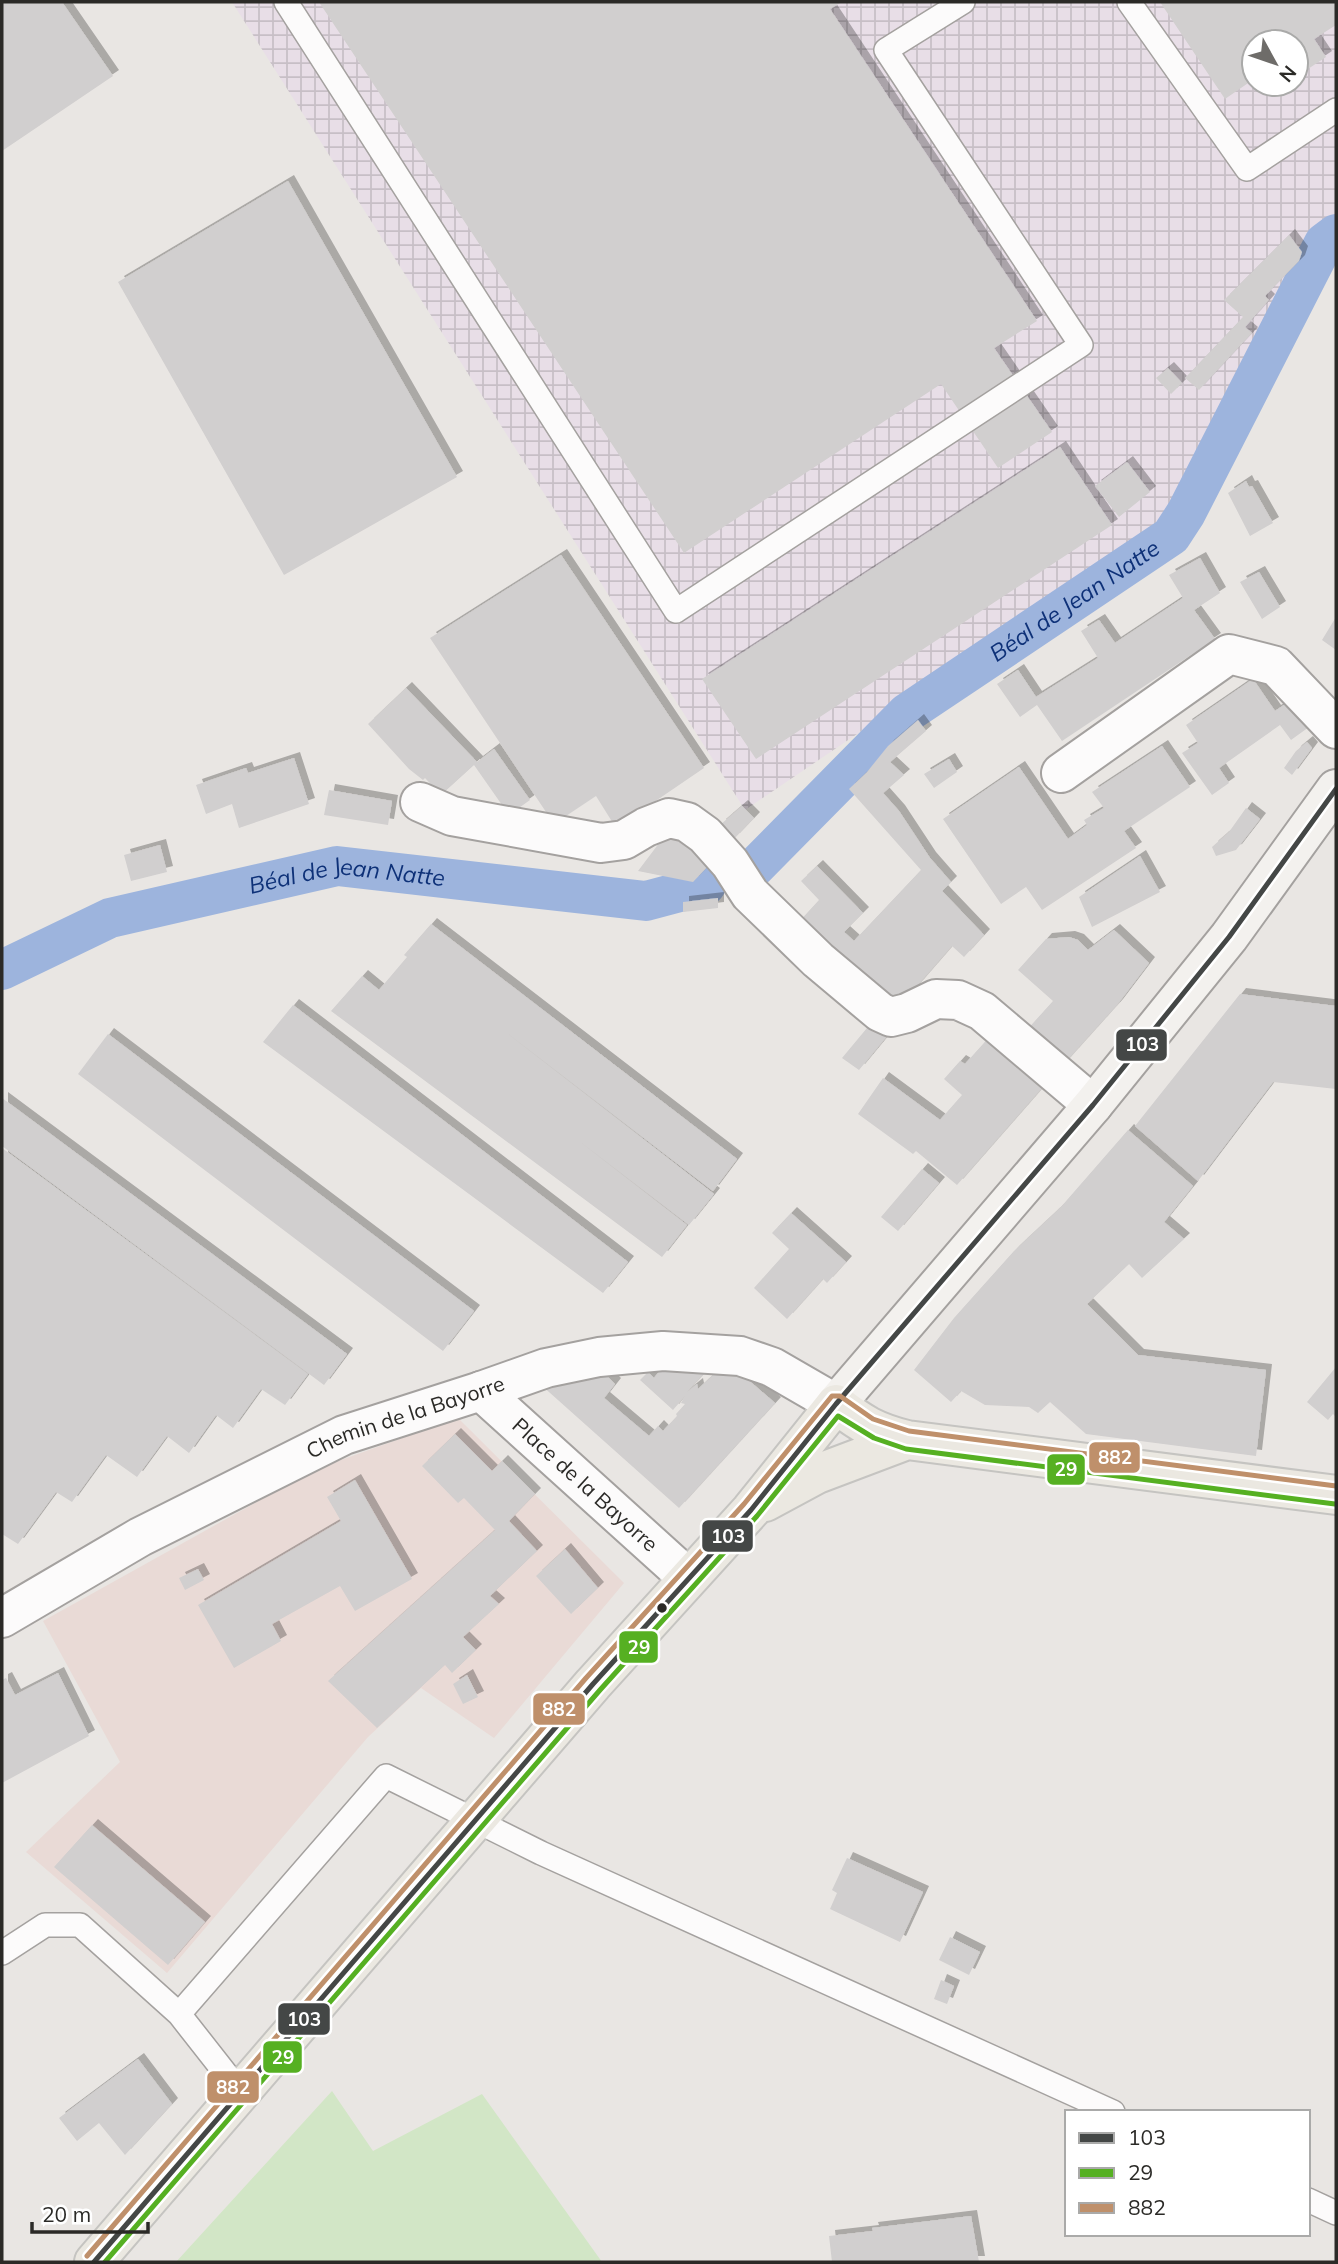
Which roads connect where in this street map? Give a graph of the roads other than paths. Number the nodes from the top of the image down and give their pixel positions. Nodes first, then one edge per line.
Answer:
1 (286, 2) edge
2 (963, 2) edge
3 (1129, 2) edge
4 (1336, 110) edge
5 (1336, 729) edge
6 (1061, 773) dead end
7 (1335, 793) edge
8 (420, 802) dead end
9 (1093, 1105) junction
10 (481, 1391) junction
11 (836, 1404) junction
12 (907, 1440) junction
13 (1336, 1494) edge
14 (751, 1510) junction
15 (688, 1578) junction
16 (2, 1618) edge
17 (475, 1822) junction
18 (2, 1953) edge
19 (179, 2014) junction
20 (241, 2093) junction
21 (1109, 2110) edge
22 (1310, 2201) edge
23 (1336, 2213) edge
24 (94, 2262) edge

1 - 2 lane
3 - 4 lane
5 - 6 street
7 - 9 main road
8 - 9 street
9 - 11 main road
10 - 11 street, Chemin de la Bayorre
10 - 15 street, Place de la Bayorre
10 - 16 street, Chemin de la Bayorre
11 - 12 main road
11 - 14 main road
12 - 13 main road
12 - 14 main road
14 - 15 main road
15 - 17 main road
17 - 19 lane
17 - 20 main road
17 - 21 lane
18 - 19 lane
19 - 20 lane
20 - 24 main road
22 - 23 lane

